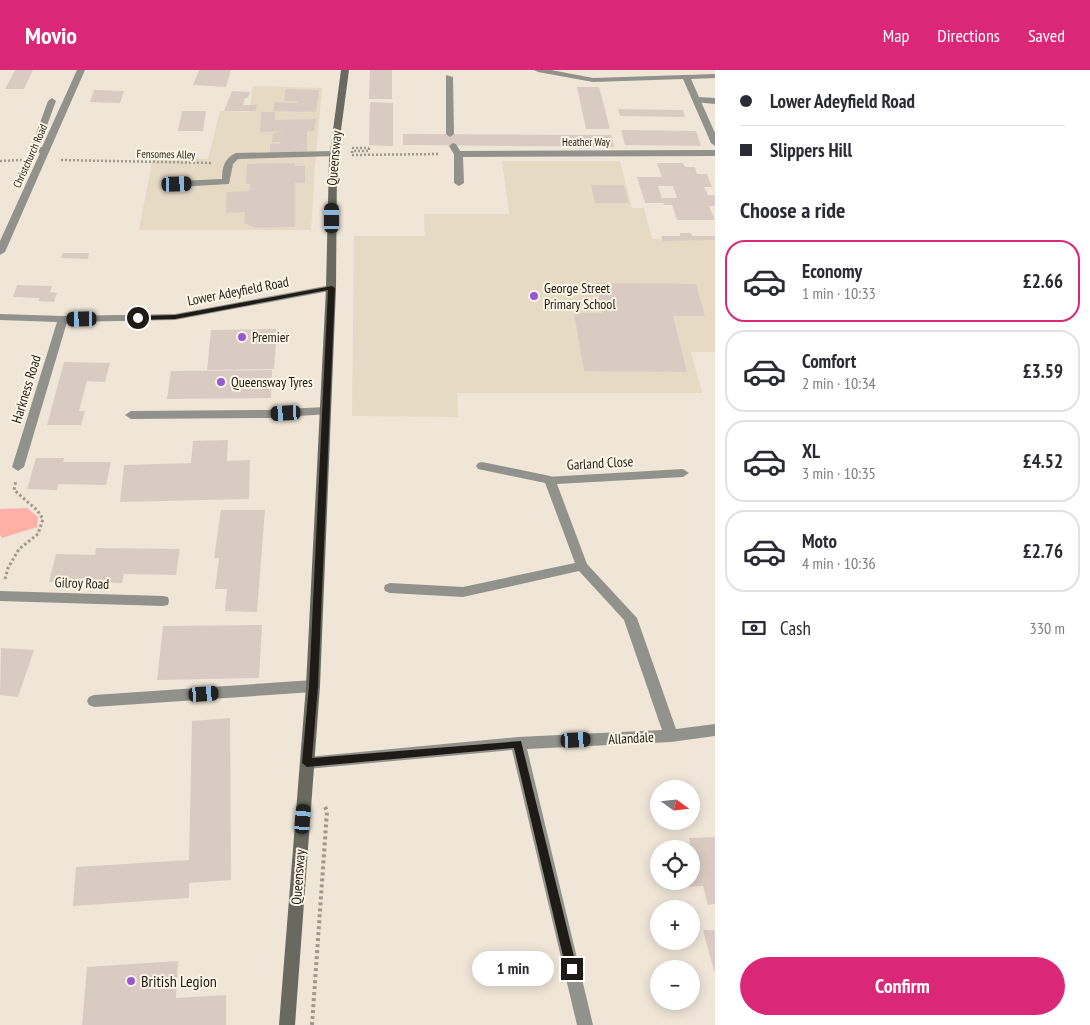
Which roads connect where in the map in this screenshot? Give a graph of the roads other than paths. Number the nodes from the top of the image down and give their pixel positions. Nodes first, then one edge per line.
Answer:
1 (81, 70) edge
2 (345, 70) edge
3 (538, 70) edge
4 (686, 76) junction
5 (715, 76) edge
6 (449, 77) dead end
7 (698, 100) junction
8 (52, 101) dead end
9 (715, 101) edge
10 (450, 134) dead end
11 (715, 143) edge
12 (44, 150) junction
13 (715, 153) edge
14 (333, 154) junction
15 (459, 183) dead end
16 (177, 184) dead end
17 (0, 252) edge
18 (332, 288) junction
19 (0, 317) edge
20 (63, 319) junction
21 (325, 411) junction
22 (131, 415) dead end
23 (482, 466) dead end
24 (18, 467) road end
25 (683, 473) dead end
26 (550, 480) junction
27 (582, 566) junction
28 (390, 588) dead end
29 (0, 596) edge
30 (163, 600) dead end
31 (313, 686) junction
32 (94, 701) dead end
33 (715, 730) edge
34 (672, 736) junction
35 (518, 743) junction
36 (307, 763) junction
37 (287, 1025) edge
38 (585, 1025) edge

1 - 12 street, Christchurch Road
2 - 14 main road, Queensway
3 - 4 street
4 - 5 street
4 - 7 street
6 - 10 street
7 - 9 street
7 - 11 street
8 - 12 street
12 - 17 street, Christchurch Road
13 - 15 street, Heather Way
14 - 16 street
14 - 18 main road, Queensway
18 - 20 street, Lower Adeyfield Road
18 - 21 main road, Queensway
19 - 20 street, Lower Adeyfield Road
20 - 24 street, Harkness Road
21 - 22 street
21 - 31 main road, Queensway
23 - 26 street
25 - 26 street, Garland Close
26 - 27 street, Garland Close
27 - 28 street
27 - 34 street, Garland Close
29 - 30 street, Gilroy Road
31 - 32 street
31 - 36 main road, Queensway
33 - 34 street, Allandale
34 - 35 street, Allandale
35 - 36 street, Allandale
35 - 38 street
36 - 37 main road, Queensway

